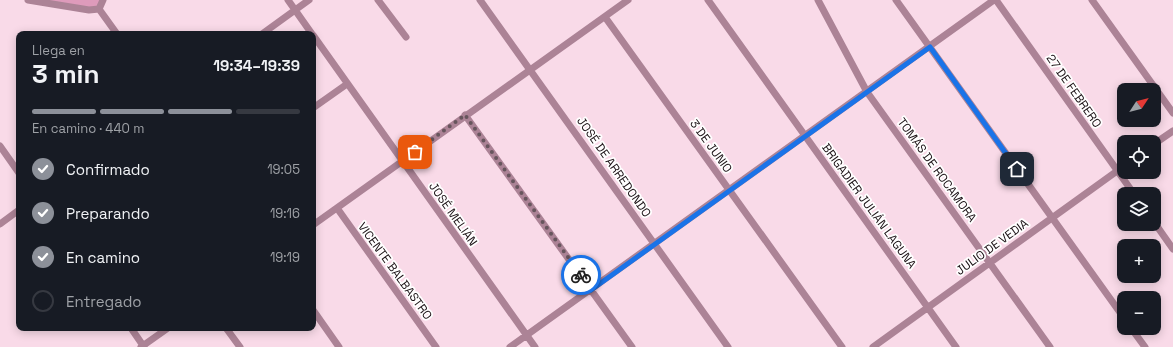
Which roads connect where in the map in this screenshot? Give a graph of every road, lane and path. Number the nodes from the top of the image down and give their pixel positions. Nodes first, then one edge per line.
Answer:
1 (28, 0) edge
2 (103, 0) edge
3 (288, 0) edge
4 (309, 0) edge
5 (378, 0) edge
6 (480, 0) edge
7 (628, 0) edge
8 (708, 0) edge
9 (818, 0) edge
10 (896, 0) edge
11 (995, 0) edge
12 (1092, 0) edge
13 (99, 9) junction
14 (295, 10) junction
15 (604, 17) junction
16 (114, 31) edge
17 (266, 31) edge
18 (309, 31) edge
19 (406, 37) dead end
20 (316, 41) edge
21 (930, 47) junction
22 (531, 69) junction
23 (347, 84) junction
24 (866, 92) junction
25 (316, 106) edge
26 (1173, 113) edge
27 (465, 115) junction
28 (1173, 131) edge
29 (806, 137) junction
30 (1161, 139) edge
31 (0, 146) edge
32 (402, 161) junction
33 (16, 169) edge
34 (1117, 171) joint
35 (730, 191) junction
36 (337, 208) junction
37 (16, 212) edge
38 (1052, 217) junction
39 (316, 223) edge
40 (0, 224) edge
41 (1160, 231) edge
42 (655, 244) junction
43 (1173, 249) edge
44 (990, 262) junction
45 (591, 290) junction
46 (928, 307) junction
47 (1117, 308) edge
48 (316, 314) edge
49 (133, 331) edge
50 (164, 331) edge
51 (228, 331) edge
52 (1137, 335) edge
53 (526, 336) junction
54 (143, 346) edge
55 (240, 347) edge
56 (339, 347) edge
57 (436, 347) edge
58 (510, 347) edge
59 (534, 347) edge
60 (632, 347) edge
61 (728, 347) edge
62 (842, 347) edge
63 (873, 347) edge
64 (956, 347) edge
65 (1050, 347) edge
66 (1145, 347) edge

1 - 13 street
2 - 13 street
3 - 14 street, JOSÉ MELIÁN
4 - 14 street
5 - 19 street
6 - 22 street, JOSÉ DE ARREDONDO
7 - 15 street
8 - 29 street, BRIGADIER JULIÁN LAGUNA
9 - 24 street, TOMÁS DE ROCAMORA
10 - 21 street
11 - 21 street
11 - 34 street, 27 DE FEBRERO
12 - 26 street
13 - 16 street
14 - 17 street
14 - 18 street, JOSÉ MELIÁN
15 - 22 street
15 - 35 street, 3 DE JUNIO
20 - 23 street, JOSÉ MELIÁN
21 - 24 street
21 - 38 street
22 - 27 street
22 - 42 street, JOSÉ DE ARREDONDO
23 - 25 street
23 - 32 street, JOSÉ MELIÁN
24 - 29 street
24 - 44 street, TOMÁS DE ROCAMORA
27 - 32 street
27 - 45 street
28 - 30 street
29 - 35 street
29 - 46 street, BRIGADIER JULIÁN LAGUNA
31 - 33 street
32 - 36 street
32 - 53 street, JOSÉ MELIÁN
34 - 38 street, JULIO DE VEDIA
35 - 42 street
35 - 62 street, 3 DE JUNIO
36 - 39 street
36 - 57 street, VICENTE BALBASTRO
37 - 40 street
38 - 44 street, JULIO DE VEDIA
38 - 47 street
41 - 43 street
42 - 45 street
42 - 61 street, JOSÉ DE ARREDONDO
44 - 46 street, JULIO DE VEDIA
44 - 65 street, TOMÁS DE ROCAMORA
45 - 53 street
45 - 60 street
46 - 63 street, JULIO DE VEDIA
46 - 64 street, BRIGADIER JULIÁN LAGUNA
48 - 56 street
49 - 54 street
50 - 54 street
51 - 55 street
52 - 66 street
53 - 58 street
53 - 59 street, JOSÉ MELIÁN

